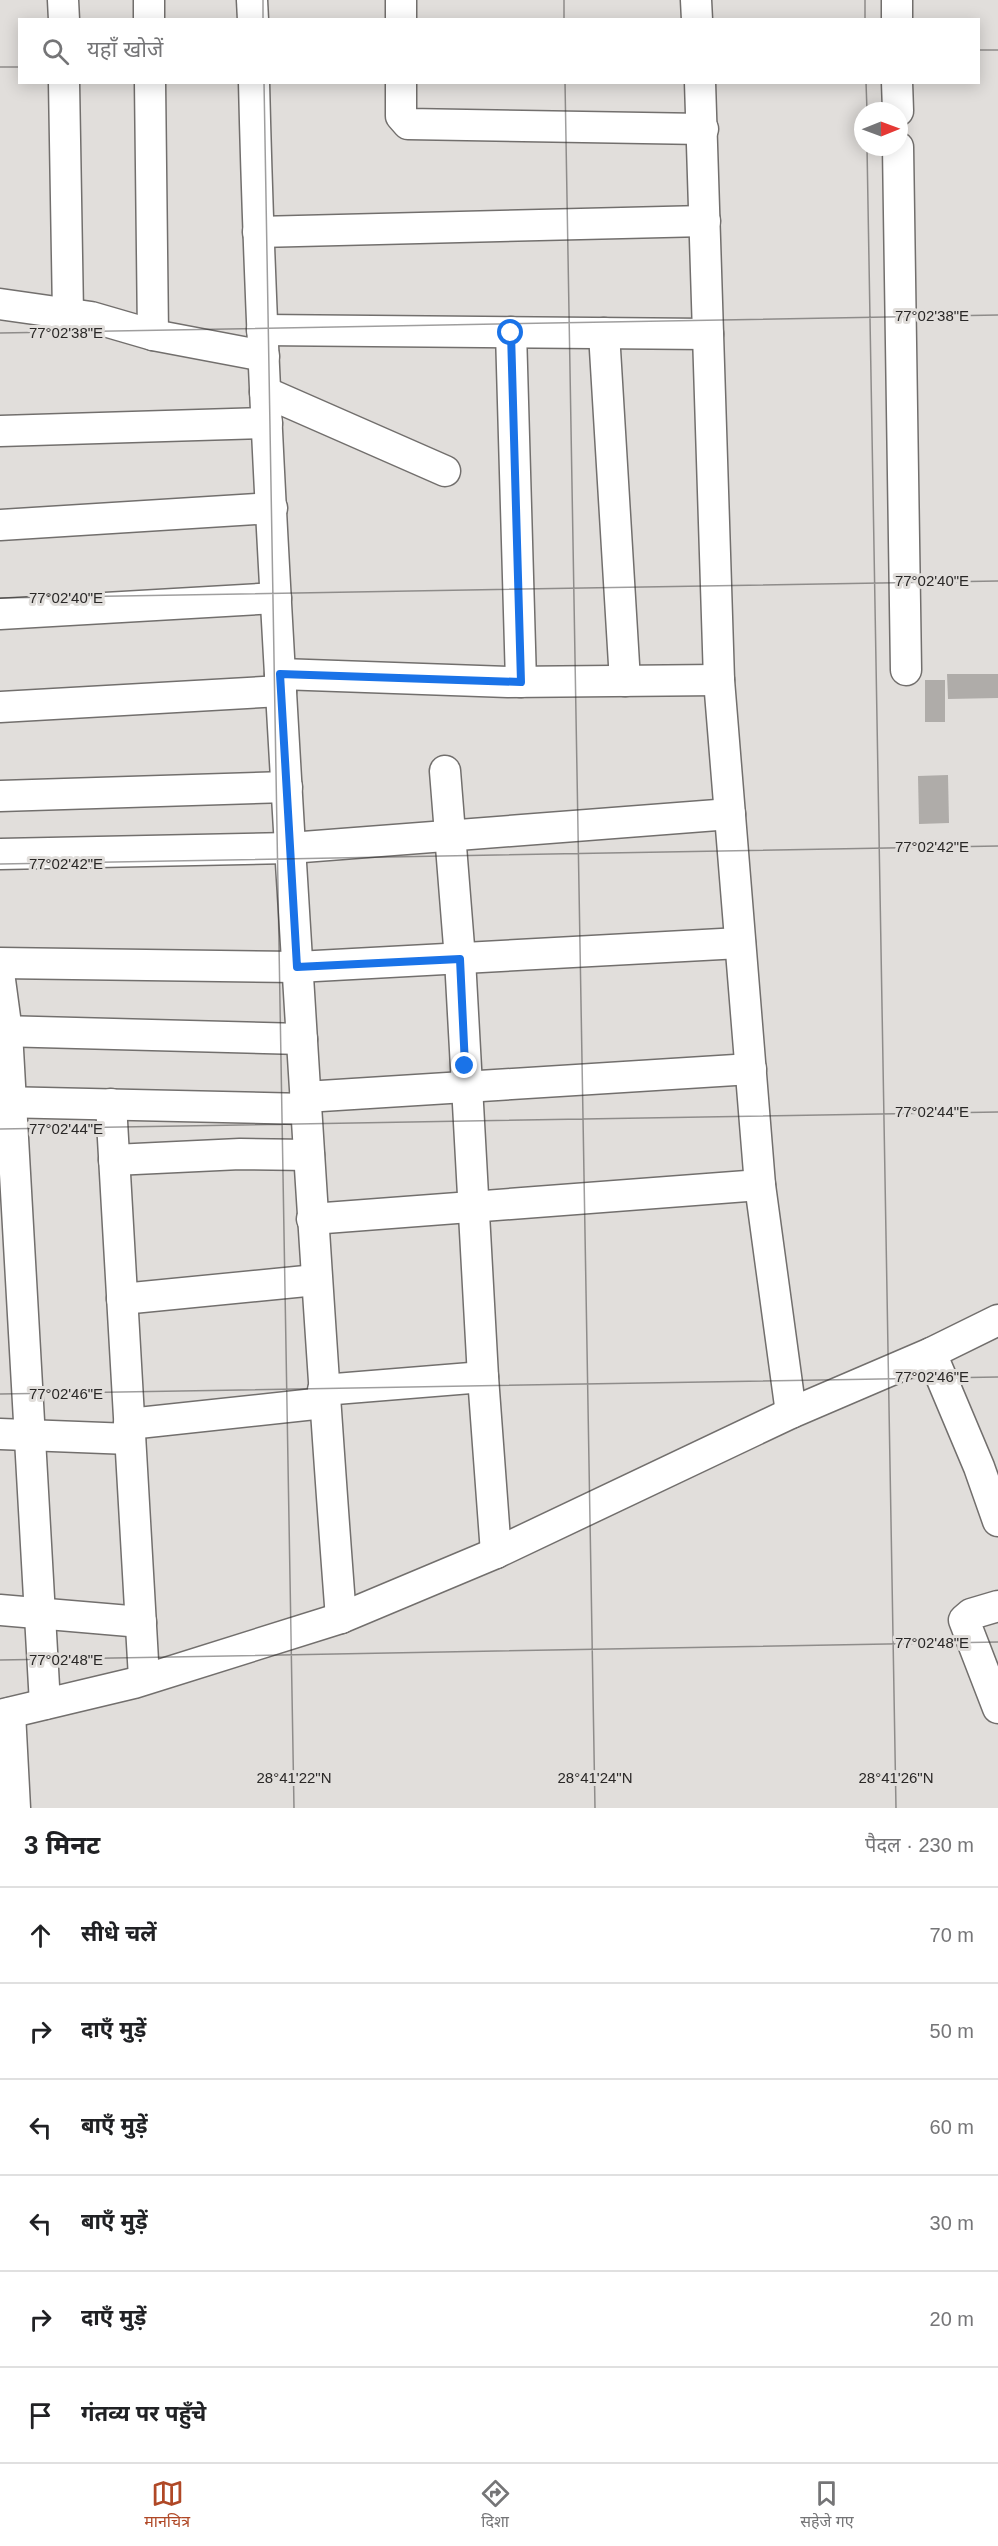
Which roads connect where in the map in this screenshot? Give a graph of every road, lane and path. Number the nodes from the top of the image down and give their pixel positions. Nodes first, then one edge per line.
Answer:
1 (63, 0) edge
2 (149, 0) edge
3 (252, 0) edge
4 (401, 0) edge
5 (696, 0) edge
6 (897, 0) edge
7 (64, 18) edge
8 (150, 18) edge
9 (253, 18) edge
10 (401, 18) edge
11 (697, 18) edge
12 (897, 18) edge
13 (64, 84) edge
14 (150, 84) edge
15 (254, 84) edge
16 (401, 84) edge
17 (700, 84) edge
18 (897, 84) edge
19 (897, 102) edge
20 (703, 129) junction
21 (898, 156) edge
22 (705, 221) junction
23 (258, 232) junction
24 (0, 304) edge
25 (68, 314) junction
26 (511, 333) junction
27 (604, 333) junction
28 (708, 334) junction
29 (153, 335) junction
30 (263, 343) junction
31 (265, 392) junction
32 (267, 423) junction
33 (0, 431) edge
34 (445, 471) dead end
35 (272, 508) junction
36 (0, 525) edge
37 (276, 598) junction
38 (0, 614) edge
39 (906, 670) dead end
40 (719, 680) junction
41 (625, 681) junction
42 (281, 682) junction
43 (521, 682) junction
44 (0, 707) edge
45 (445, 771) dead end
46 (287, 787) junction
47 (0, 796) edge
48 (730, 814) junction
49 (450, 836) junction
50 (291, 848) junction
51 (0, 854) edge
52 (740, 943) junction
53 (460, 959) junction
54 (0, 963) edge
55 (297, 967) junction
56 (0, 980) edge
57 (3, 1031) edge
58 (302, 1039) junction
59 (750, 1069) junction
60 (467, 1086) junction
61 (5, 1103) edge
62 (305, 1103) junction
63 (111, 1104) junction
64 (309, 1155) junction
65 (114, 1160) junction
66 (760, 1185) junction
67 (473, 1205) junction
68 (312, 1219) junction
69 (8, 1225) edge
70 (316, 1280) junction
71 (10, 1287) edge
72 (122, 1299) junction
73 (998, 1320) edge
74 (12, 1351) edge
75 (931, 1353) junction
76 (483, 1377) junction
77 (324, 1397) junction
78 (791, 1413) junction
79 (130, 1431) junction
80 (14, 1435) edge
81 (998, 1521) edge
82 (496, 1553) junction
83 (998, 1606) edge
84 (0, 1610) edge
85 (38, 1613) junction
86 (341, 1618) junction
87 (141, 1622) junction
88 (144, 1678) junction
89 (45, 1704) junction
90 (998, 1708) edge
91 (5, 1714) edge
92 (15, 1808) edge

1 - 7 street
2 - 8 street
3 - 9 street
4 - 10 street
5 - 11 street
6 - 12 street
13 - 25 street
14 - 29 street
15 - 23 street
16 - 20 street
17 - 20 street
18 - 19 street
20 - 22 street
21 - 39 street
22 - 23 street
22 - 28 street
23 - 30 street
24 - 25 street
25 - 29 street
26 - 27 street
26 - 30 street
26 - 43 street
27 - 28 street
27 - 41 street
28 - 40 street
29 - 30 street
30 - 31 street
31 - 32 street
31 - 34 street
32 - 33 street
32 - 35 street
35 - 36 street
35 - 37 street
37 - 38 street
37 - 42 street
40 - 41 street
40 - 48 street
41 - 43 street
42 - 43 street
42 - 44 street
42 - 46 street
45 - 49 street
46 - 47 street
46 - 50 street
48 - 49 street
48 - 52 street
49 - 50 street
49 - 53 street
50 - 51 street
50 - 55 street
52 - 53 street
52 - 59 street
53 - 55 street
53 - 60 street
54 - 55 street
55 - 58 street
56 - 57 street
57 - 58 street
57 - 61 street
58 - 62 street
59 - 60 street
59 - 66 street
60 - 62 street
60 - 67 street
61 - 63 street
61 - 69 street
62 - 63 street
62 - 64 street
63 - 65 street
64 - 65 street
64 - 68 street
65 - 72 street
66 - 67 street
66 - 78 street
67 - 68 street
67 - 76 street
68 - 70 street
69 - 71 street
70 - 72 street
70 - 77 street
71 - 74 street
72 - 79 street
73 - 75 street
74 - 80 street
75 - 78 street
75 - 81 street
76 - 77 street
76 - 82 street
77 - 79 street
77 - 86 street
78 - 82 street
79 - 80 street
79 - 87 street
80 - 85 street
82 - 86 street
83 - 90 street
84 - 85 street
85 - 87 street
85 - 89 street
86 - 88 street
87 - 88 street
88 - 89 street
89 - 91 street
91 - 92 street

